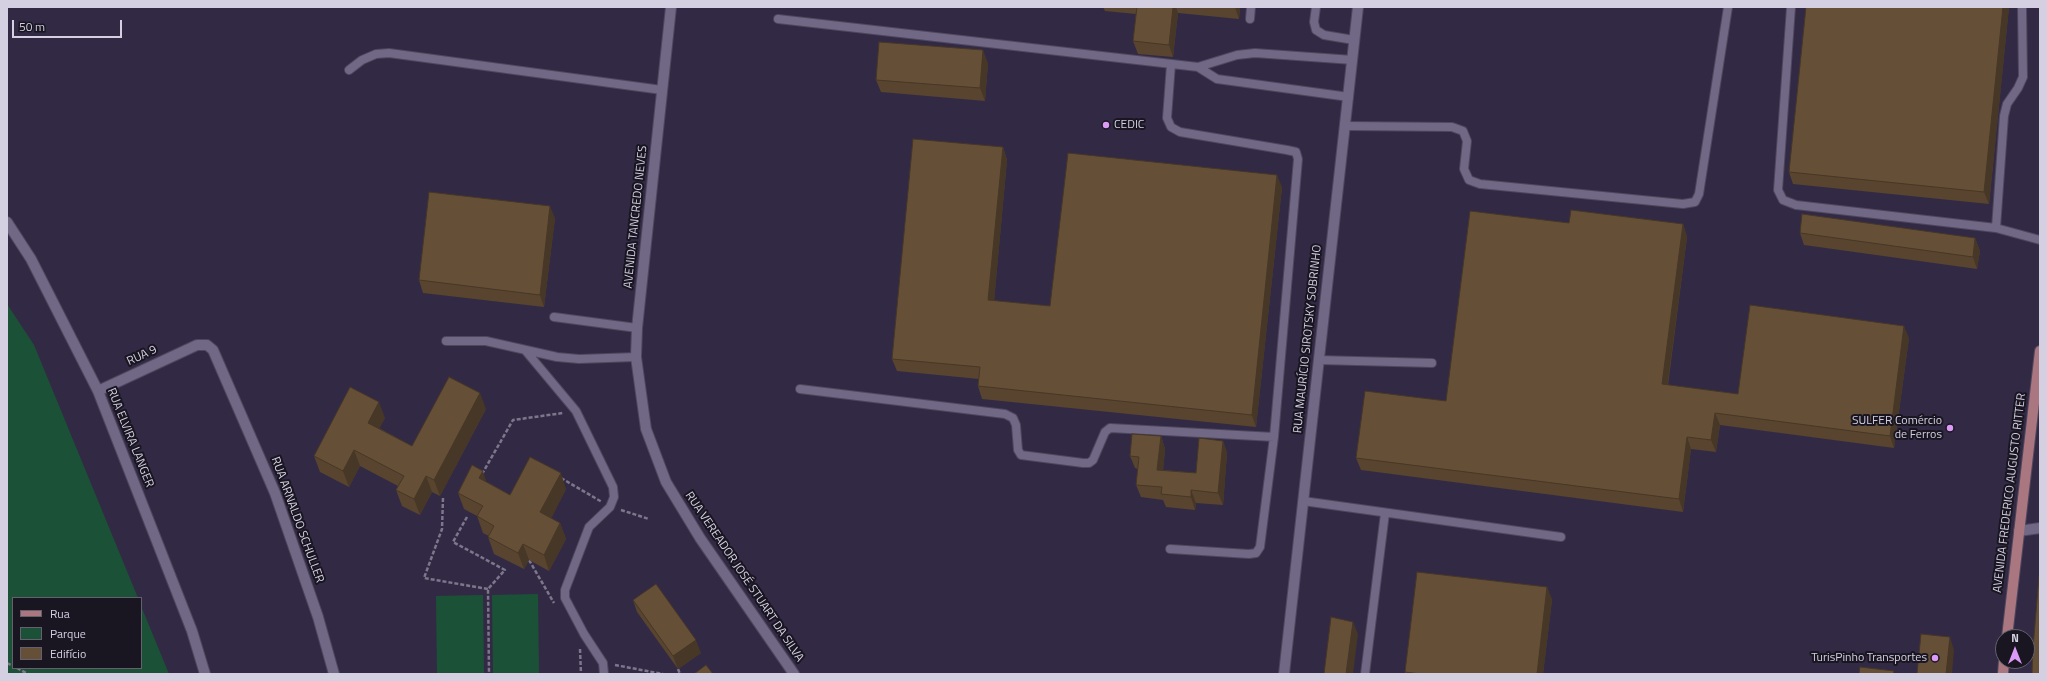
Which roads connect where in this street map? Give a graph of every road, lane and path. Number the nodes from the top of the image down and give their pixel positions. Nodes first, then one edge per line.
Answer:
1 (671, 7) edge
2 (1251, 7) edge
3 (1316, 7) edge
4 (1358, 7) edge
5 (1728, 7) edge
6 (1791, 7) edge
7 (2022, 7) edge
8 (778, 19) dead end
9 (1250, 19) dead end
10 (1354, 40) junction
11 (1353, 60) junction
12 (1171, 64) junction
13 (1198, 67) junction
14 (349, 70) dead end
15 (662, 90) junction
16 (1349, 97) junction
17 (1346, 126) junction
18 (7, 222) edge
19 (1996, 228) junction
20 (2040, 240) edge
21 (554, 317) dead end
22 (637, 328) junction
23 (446, 341) dead end
24 (197, 345) joint
25 (525, 350) junction
26 (2040, 351) edge
27 (636, 357) junction
28 (1319, 360) junction
29 (1432, 363) dead end
30 (800, 389) dead end
31 (98, 391) junction
32 (576, 411) junction
33 (646, 429) joint
34 (1274, 437) junction
35 (482, 475) edge
36 (443, 498) dead end
37 (1303, 501) junction
38 (1385, 512) junction
39 (467, 517) dead end
40 (2040, 528) edge
41 (2019, 531) junction
42 (1561, 537) dead end
43 (1170, 549) dead end
44 (488, 589) junction
45 (2008, 629) edge
46 (580, 648) dead end
47 (19, 669) edge
48 (678, 669) dead end
49 (28, 674) edge
50 (205, 674) edge
51 (334, 674) edge
52 (489, 674) edge
53 (581, 674) edge
54 (604, 674) edge
55 (680, 674) edge
56 (794, 674) edge
57 (1284, 674) edge
58 (1365, 674) edge

1 - 15 street, AVENIDA TANCREDO NEVES
2 - 9 lane
3 - 10 lane
4 - 10 street, RUA MAURÍCIO SIROTSKY SOBRINHO
5 - 17 lane
6 - 19 lane
7 - 19 lane
8 - 12 lane
10 - 11 street, RUA MAURÍCIO SIROTSKY SOBRINHO
11 - 13 lane
11 - 16 street, RUA MAURÍCIO SIROTSKY SOBRINHO
12 - 13 lane
12 - 34 lane
13 - 16 lane
14 - 15 lane
15 - 22 street, AVENIDA TANCREDO NEVES
16 - 17 street, RUA MAURÍCIO SIROTSKY SOBRINHO
17 - 28 street, RUA MAURÍCIO SIROTSKY SOBRINHO
18 - 31 street, RUA ELVIRA LANGER
19 - 20 lane
21 - 22 lane
22 - 27 street, AVENIDA TANCREDO NEVES
23 - 25 lane
24 - 31 street, RUA 9
24 - 51 street, RUA ARNALDO SCHULLER
25 - 27 lane
25 - 32 lane
26 - 41 main road, AVENIDA FREDERICO AUGUSTO RITTER
27 - 33 street, AVENIDA TANCREDO NEVES
28 - 29 lane
28 - 37 street, RUA MAURÍCIO SIROTSKY SOBRINHO
30 - 34 lane
31 - 50 street, RUA ELVIRA LANGER
32 - 35 path
32 - 54 lane
33 - 56 street, RUA VEREADOR JOSÉ STUART DA SILVA
34 - 43 lane
36 - 44 path
37 - 38 lane
37 - 57 street, RUA MAURÍCIO SIROTSKY SOBRINHO
38 - 42 lane
38 - 58 lane
39 - 44 path
40 - 41 street
41 - 45 main road, AVENIDA FREDERICO AUGUSTO RITTER
44 - 52 path
46 - 53 path
47 - 49 path
48 - 55 path

